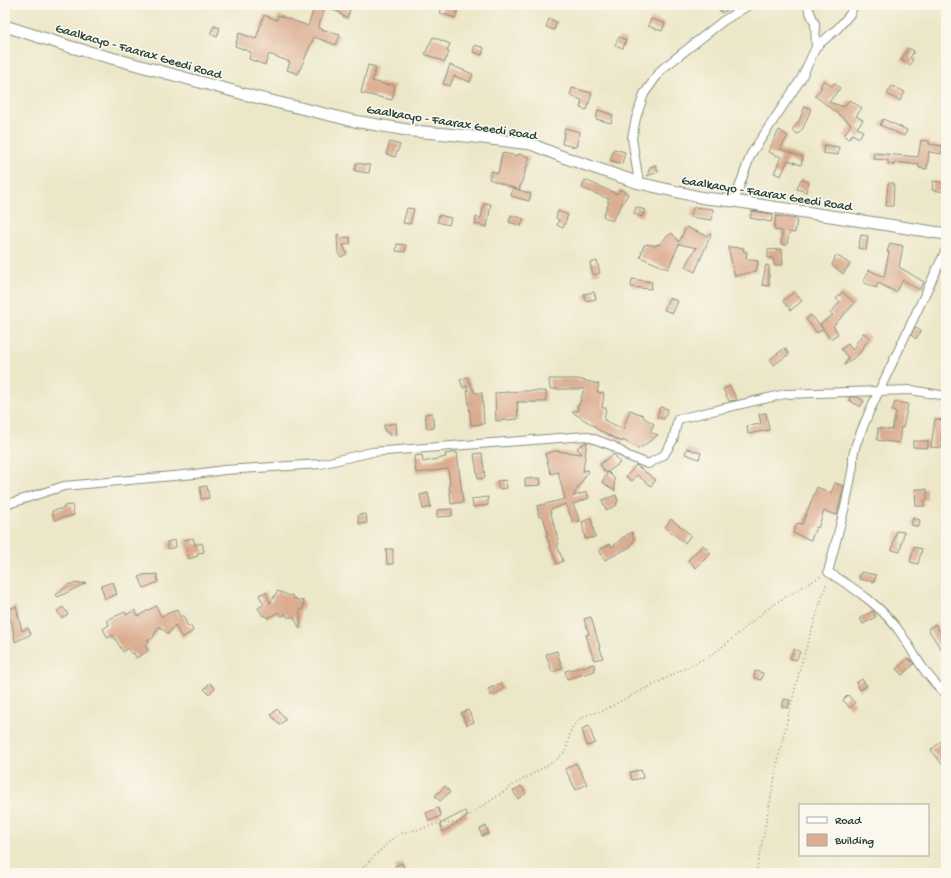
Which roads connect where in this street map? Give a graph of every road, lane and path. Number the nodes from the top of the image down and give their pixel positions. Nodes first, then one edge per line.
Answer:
1 (749, 5) edge
2 (807, 5) edge
3 (854, 5) edge
4 (5, 26) edge
5 (816, 47) junction
6 (639, 183) junction
7 (734, 202) junction
8 (946, 234) edge
9 (946, 250) edge
10 (879, 391) junction
11 (946, 396) edge
12 (5, 505) edge
13 (828, 572) junction
14 (934, 684) junction
15 (946, 694) edge
16 (946, 701) edge
17 (357, 873) edge
18 (756, 873) edge

1 - 6 street
2 - 5 street
3 - 5 street
4 - 6 main road, Gaalkacyo - Faarax Geedi Road
5 - 7 street
6 - 7 main road, Gaalkacyo - Faarax Geedi Road
7 - 8 main road, Gaalkacyo - Faarax Geedi Road
9 - 10 street
10 - 11 street
10 - 12 street
10 - 13 street
13 - 14 street
13 - 17 path
13 - 18 path
14 - 15 street
14 - 16 street

